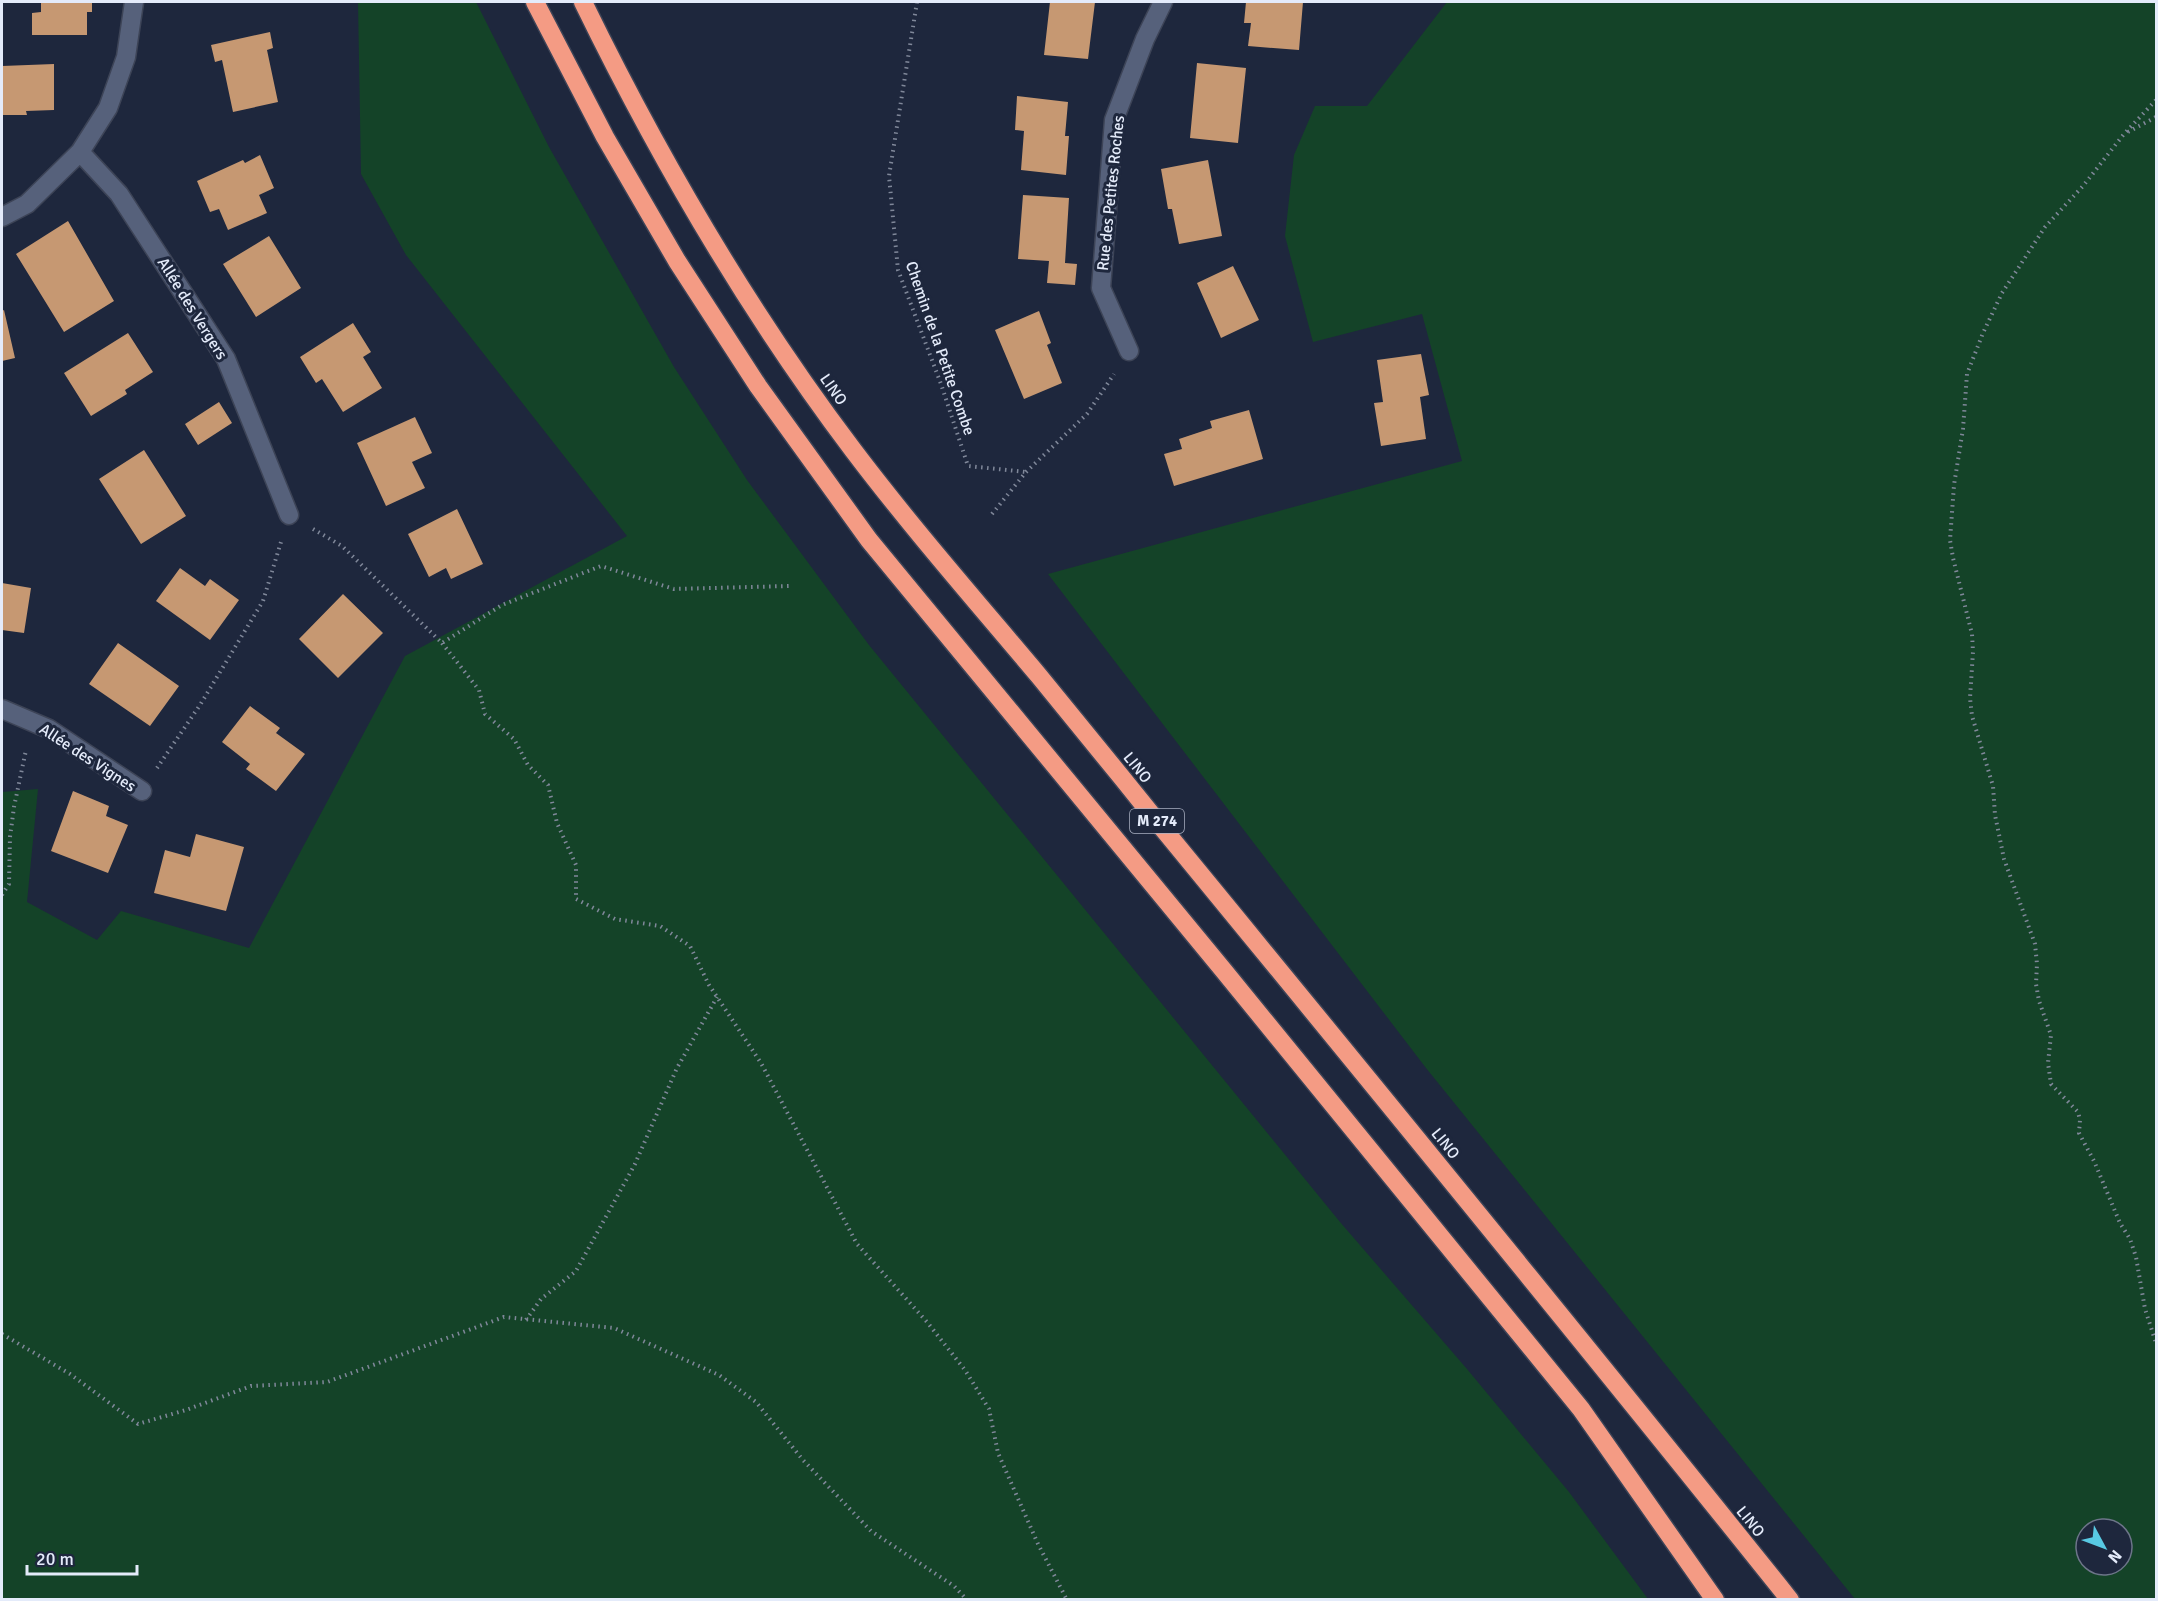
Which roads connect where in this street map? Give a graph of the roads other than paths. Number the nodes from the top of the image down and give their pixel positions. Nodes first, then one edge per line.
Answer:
1 (134, 2) edge
2 (535, 2) edge
3 (583, 2) edge
4 (1163, 2) edge
5 (80, 152) junction
6 (2, 217) edge
7 (1129, 351) road end
8 (289, 515) road end
9 (2, 709) edge
10 (142, 791) road end
11 (1715, 1599) edge
12 (1790, 1599) edge

1 - 5 street
2 - 11 highway, M 274
3 - 12 highway, LINO / M 274
4 - 7 street, Rue des Petites Roches
5 - 6 street
5 - 8 street, Allée des Vergers
9 - 10 street, Allée des Vignes

